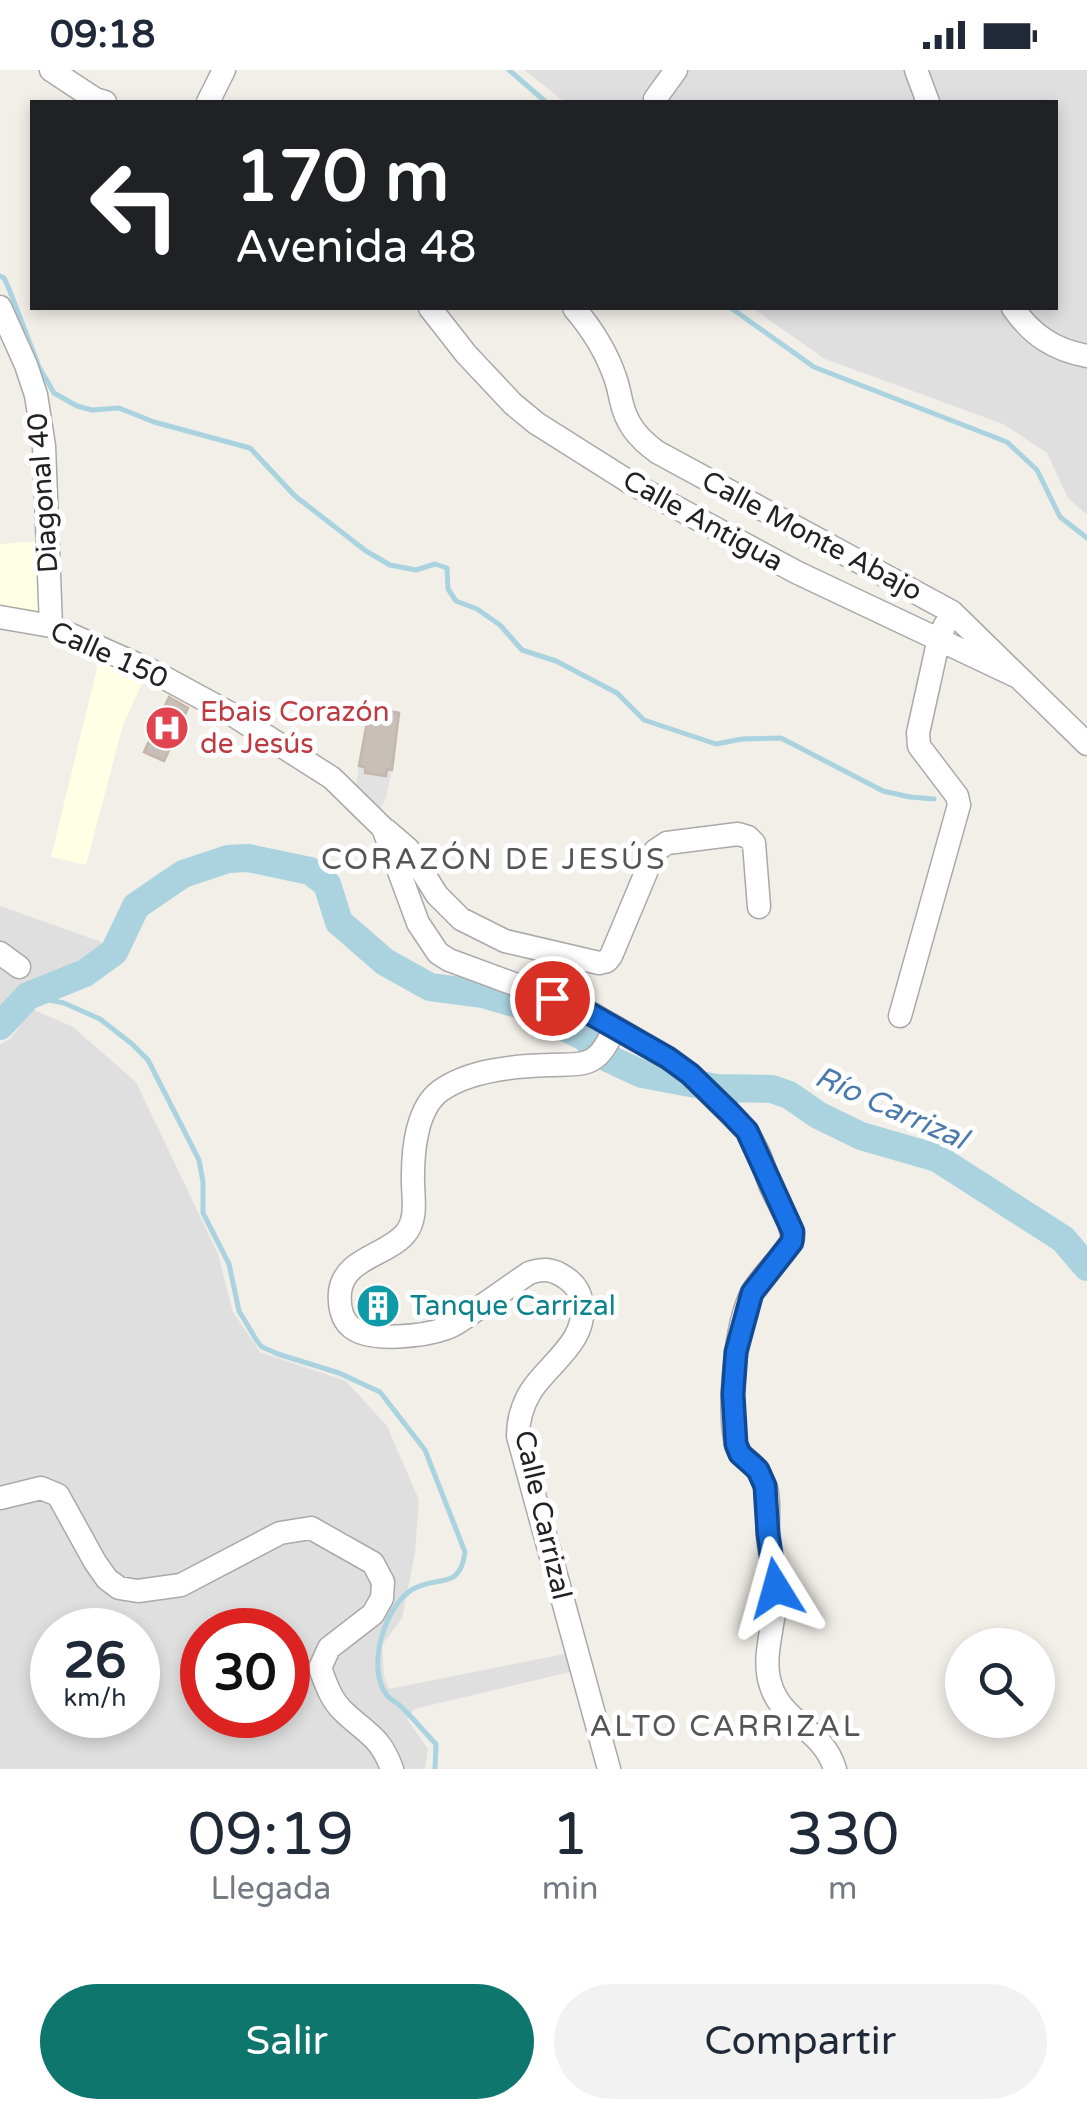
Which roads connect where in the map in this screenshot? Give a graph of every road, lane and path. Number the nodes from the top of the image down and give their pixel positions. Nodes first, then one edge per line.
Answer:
1 (51, 70) edge
2 (224, 70) edge
3 (676, 70) edge
4 (916, 70) edge
5 (655, 99) dead end
6 (98, 100) edge
7 (209, 100) edge
8 (927, 100) edge
9 (0, 307) edge
10 (432, 310) edge
11 (576, 310) edge
12 (1015, 310) edge
13 (1087, 356) edge
14 (952, 612) junction
15 (0, 617) edge
16 (51, 626) junction
17 (939, 638) junction
18 (1018, 677) junction
19 (1087, 744) edge
20 (383, 828) junction
21 (759, 907) dead end
22 (0, 953) edge
23 (20, 967) dead end
24 (900, 1016) dead end
25 (615, 1028) junction
26 (0, 1498) edge
27 (392, 1769) edge
28 (609, 1769) edge
29 (835, 1769) edge

1 - 6 street
2 - 7 street
3 - 5 street
4 - 8 street
9 - 16 street, Diagonal 40
10 - 17 street, Calle Antigua
11 - 14 street, Calle Monte Abajo
12 - 13 street
14 - 17 street
14 - 18 street, Calle Monte Abajo
15 - 16 street, Calle 150
16 - 20 street, Calle 150
17 - 18 street, Calle Antigua
17 - 24 street
18 - 19 street, Calle Monte Abajo
20 - 21 street
20 - 25 street, Calle 150
22 - 23 street
25 - 28 street, Calle Carrizal
25 - 29 street, Calle 150
26 - 27 street

